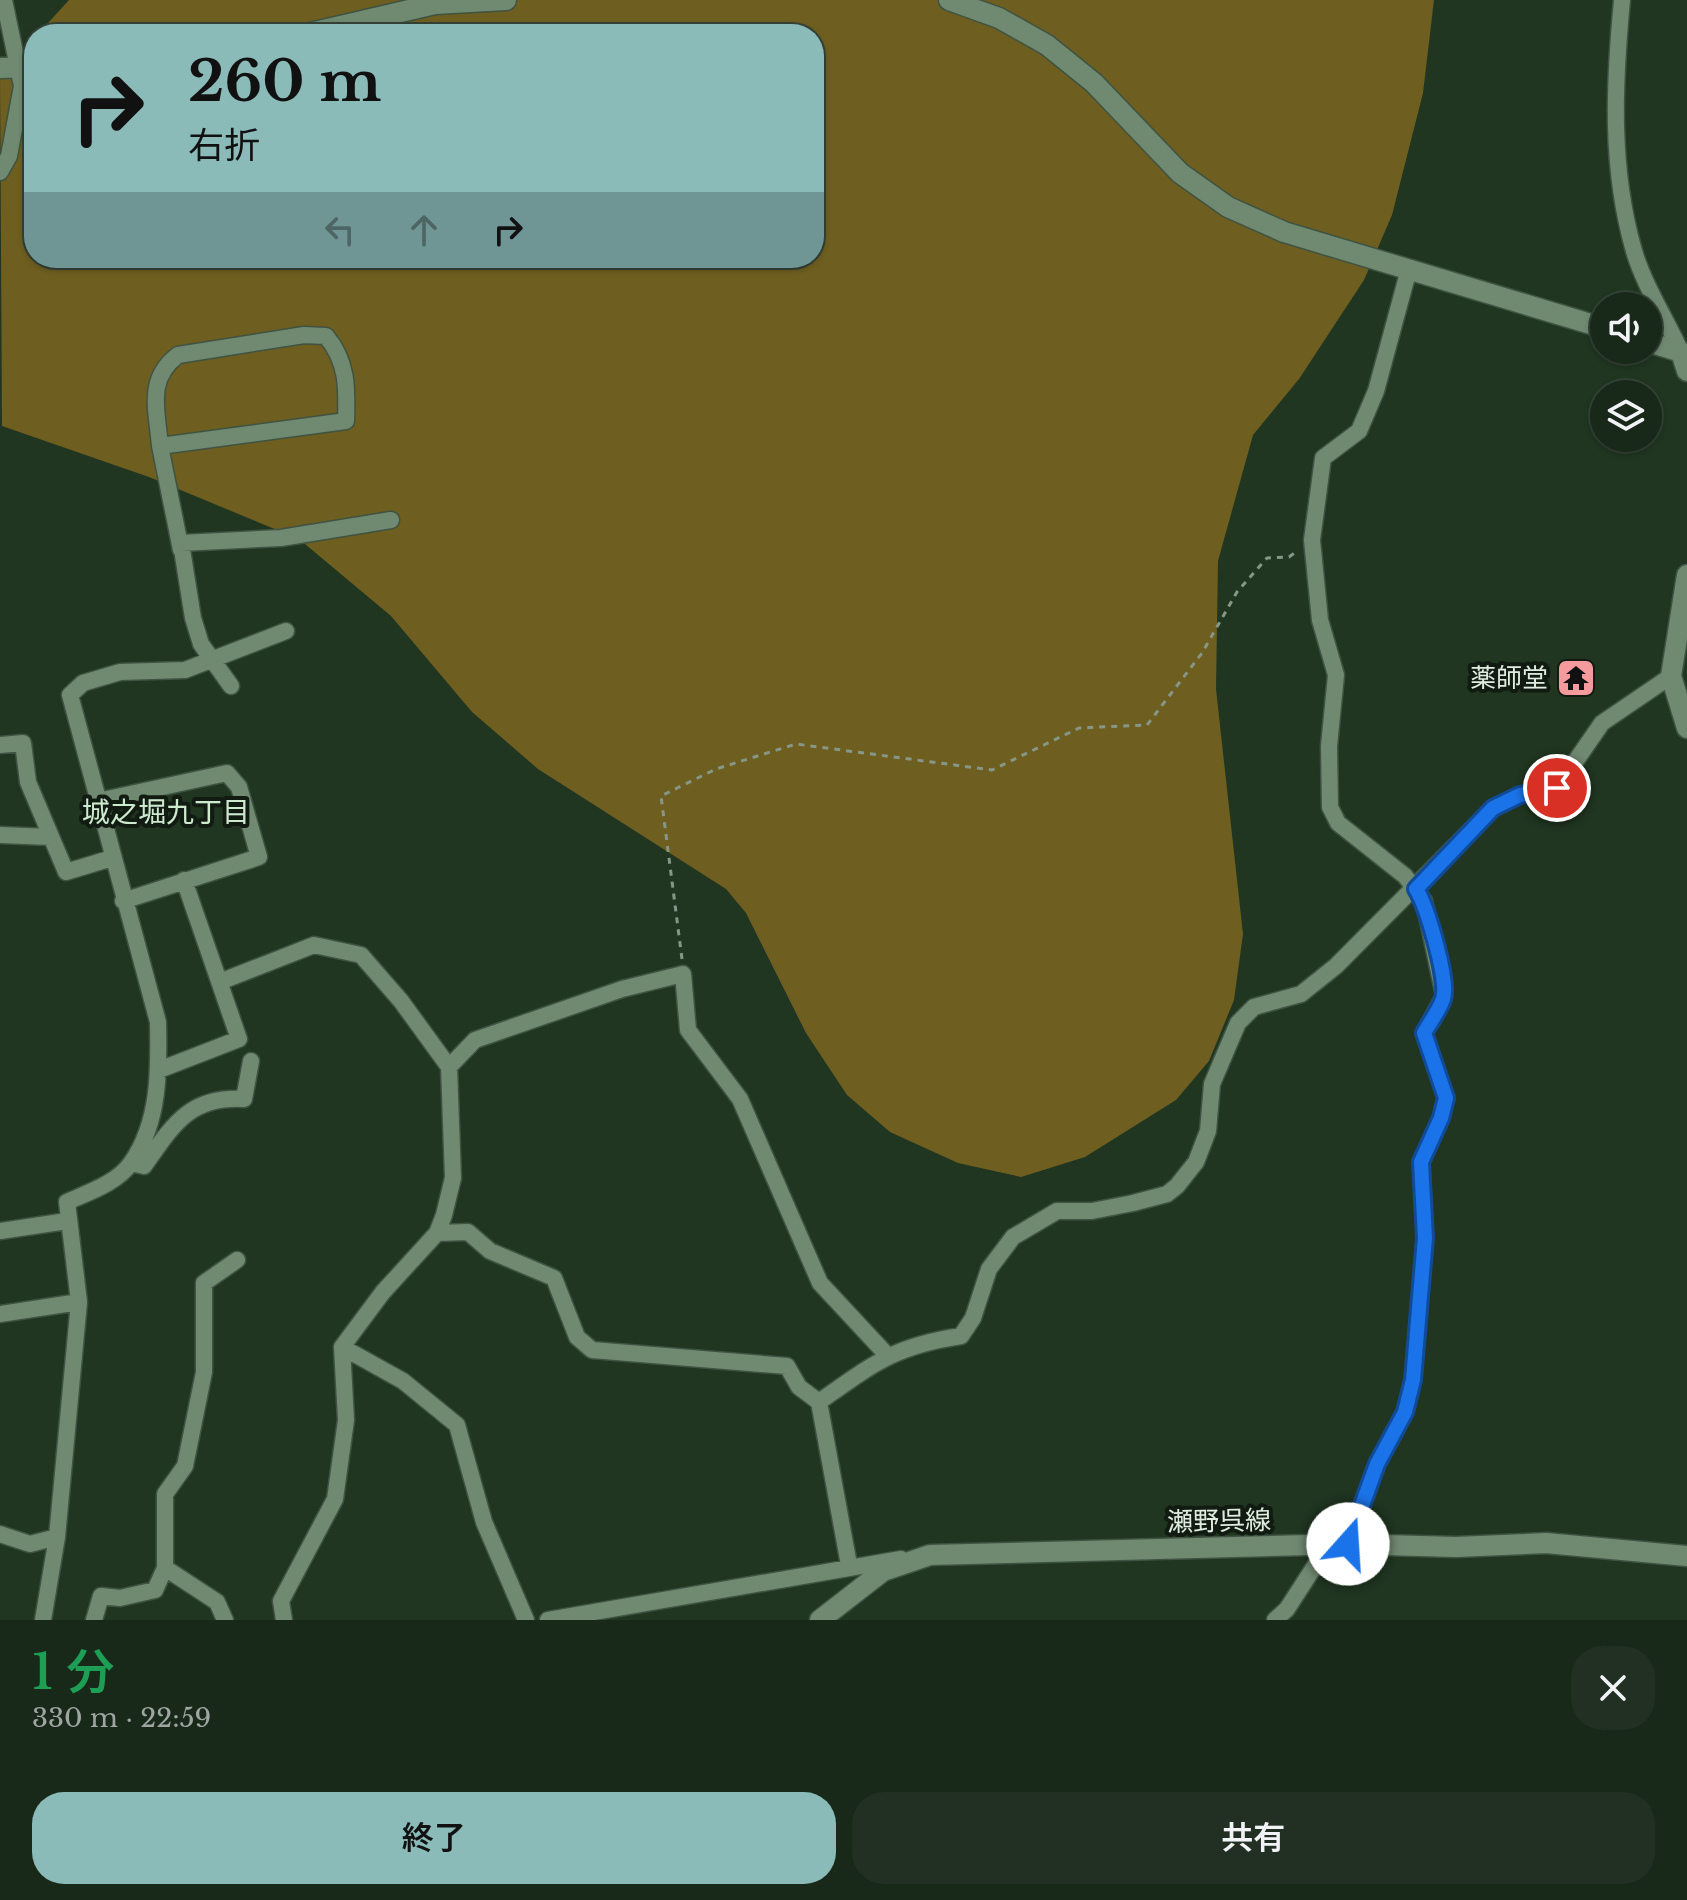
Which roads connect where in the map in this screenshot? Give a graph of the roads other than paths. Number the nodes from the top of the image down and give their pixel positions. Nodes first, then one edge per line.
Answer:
1 (4, 0) edge
2 (506, 0) edge
3 (949, 0) edge
4 (1622, 0) edge
5 (349, 24) edge
6 (17, 68) edge
7 (0, 172) edge
8 (1409, 269) junction
9 (1590, 324) edge
10 (1662, 349) edge
11 (1684, 361) edge
12 (160, 446) junction
13 (391, 520) dead end
14 (181, 543) junction
15 (1687, 575) edge
16 (286, 631) dead end
17 (213, 657) junction
18 (1671, 676) junction
19 (231, 686) dead end
20 (1687, 728) edge
21 (0, 745) edge
22 (98, 801) junction
23 (0, 835) edge
24 (51, 837) junction
25 (112, 858) junction
26 (184, 880) junction
27 (1416, 889) junction
28 (123, 901) junction
29 (222, 981) junction
30 (251, 1061) dead end
31 (449, 1067) junction
32 (159, 1070) junction
33 (131, 1163) junction
34 (67, 1221) junction
35 (0, 1231) edge
36 (437, 1233) junction
37 (237, 1260) dead end
38 (79, 1302) junction
39 (0, 1314) edge
40 (342, 1347) junction
41 (887, 1355) junction
42 (819, 1402) junction
43 (0, 1534) edge
44 (57, 1537) junction
45 (1338, 1544) junction
46 (930, 1555) junction
47 (1687, 1556) edge
48 (849, 1565) junction
49 (165, 1568) junction
50 (43, 1620) edge
51 (94, 1620) edge
52 (225, 1620) edge
53 (284, 1620) edge
54 (526, 1620) edge
55 (548, 1620) edge
56 (820, 1620) edge
57 (1275, 1620) edge

1 - 6 street
2 - 5 street
3 - 8 street
4 - 11 street
6 - 7 street
8 - 9 street
8 - 27 street
10 - 11 street
12 - 12 street
12 - 14 street
13 - 14 street
14 - 17 street
15 - 18 street
16 - 17 street
17 - 19 street
17 - 22 street
18 - 20 street
18 - 27 street
21 - 24 street
22 - 25 street
22 - 26 street
23 - 24 street
24 - 25 street
25 - 28 street
26 - 28 street
26 - 29 street
27 - 41 street
27 - 45 street
28 - 32 street
29 - 31 street
29 - 32 street
30 - 33 street
31 - 36 street
31 - 41 street
32 - 33 street
33 - 34 street
34 - 35 street
34 - 38 street
36 - 40 street
36 - 42 street
37 - 49 street
38 - 39 street
38 - 44 street
40 - 53 street
40 - 54 street
41 - 42 street
42 - 48 street
43 - 44 street
44 - 50 street
45 - 46 street, 瀬野呉線
45 - 47 street, 瀬野呉線
45 - 57 street
46 - 48 street
46 - 56 street, 瀬野呉線
48 - 55 street
49 - 51 street
49 - 52 street

